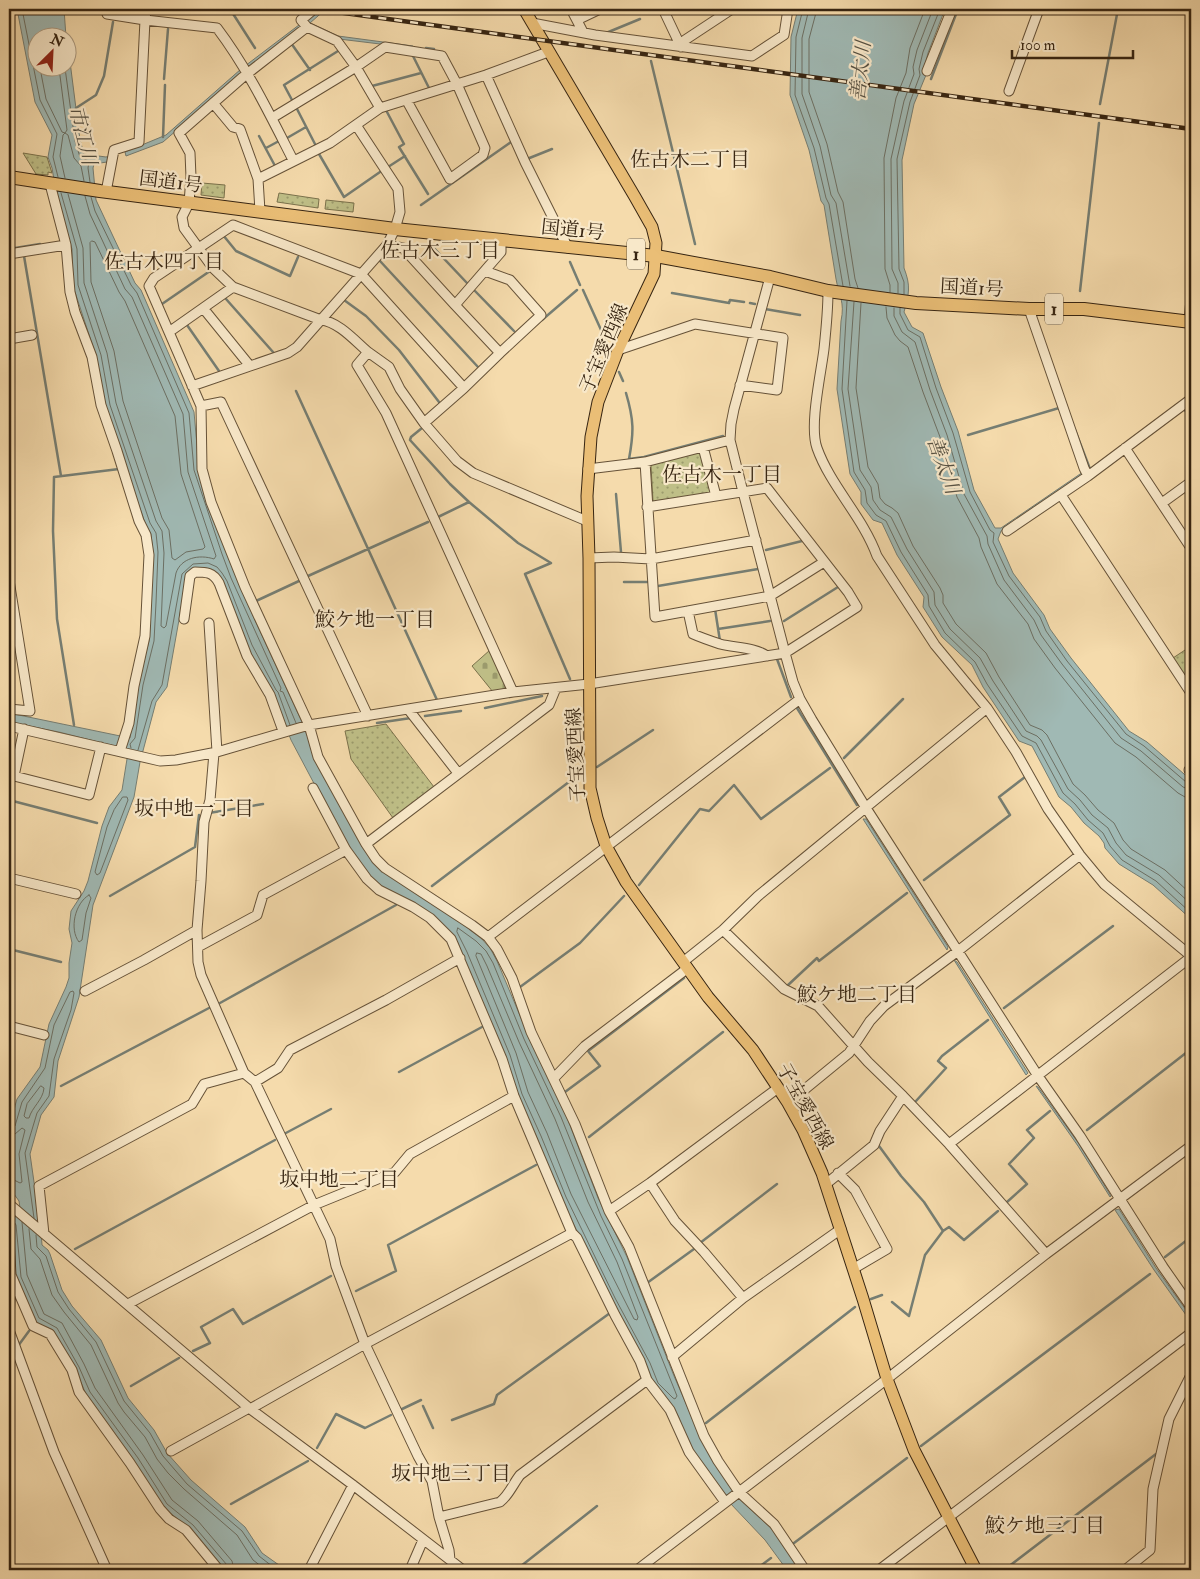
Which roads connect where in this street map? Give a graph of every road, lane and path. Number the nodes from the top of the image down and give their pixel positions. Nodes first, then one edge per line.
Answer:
1 (146, 9) edge
2 (314, 9) edge
3 (524, 9) edge
4 (570, 9) edge
5 (600, 9) edge
6 (663, 9) edge
7 (732, 9) edge
8 (788, 9) edge
9 (952, 9) edge
10 (1039, 9) edge
11 (107, 14) dead end
12 (145, 20) junction
13 (576, 20) junction
14 (532, 23) junction
15 (305, 24) junction
16 (583, 32) junction
17 (681, 47) junction
18 (548, 52) junction
19 (356, 67) junction
20 (246, 70) junction
21 (928, 71) dead end
22 (486, 74) junction
23 (456, 84) junction
24 (1009, 91) dead end
25 (407, 100) junction
26 (213, 103) junction
27 (380, 108) junction
28 (272, 118) junction
29 (356, 125) junction
30 (293, 160) junction
31 (9, 177) edge
32 (258, 179) junction
33 (50, 184) junction
34 (103, 191) junction
35 (189, 203) junction
36 (260, 211) junction
37 (395, 229) junction
38 (501, 240) junction
39 (66, 245) junction
40 (387, 245) junction
41 (199, 248) junction
42 (568, 248) junction
43 (9, 254) edge
44 (656, 256) junction
45 (485, 271) junction
46 (361, 274) junction
47 (770, 277) junction
48 (234, 287) junction
49 (828, 291) junction
50 (1191, 299) edge
51 (455, 305) junction
52 (203, 308) junction
53 (1029, 309) junction
54 (321, 320) junction
55 (1191, 324) edge
56 (169, 332) junction
57 (754, 334) junction
58 (32, 335) dead end
59 (9, 339) edge
60 (618, 350) junction
61 (368, 352) junction
62 (500, 353) junction
63 (250, 366) junction
64 (740, 385) junction
65 (192, 386) junction
66 (464, 388) junction
67 (1191, 399) edge
68 (201, 406) junction
69 (424, 423) junction
70 (730, 440) junction
71 (703, 447) junction
72 (1125, 448) junction
73 (646, 462) junction
74 (588, 469) junction
75 (1088, 476) junction
76 (1191, 482) edge
77 (743, 492) junction
78 (1061, 495) junction
79 (716, 496) junction
80 (1162, 503) junction
81 (648, 507) junction
82 (587, 521) junction
83 (1007, 531) dead end
84 (1187, 533) edge
85 (756, 540) junction
86 (1191, 548) edge
87 (588, 558) junction
88 (651, 559) junction
89 (824, 562) junction
90 (9, 580) edge
91 (770, 596) junction
92 (688, 611) junction
93 (184, 619) dead end
94 (209, 623) dead end
95 (786, 653) junction
96 (767, 656) junction
97 (589, 684) junction
98 (556, 688) junction
99 (513, 692) junction
100 (1191, 694) edge
101 (800, 698) junction
102 (987, 708) junction
103 (9, 709) edge
104 (408, 709) junction
105 (368, 716) junction
106 (309, 725) junction
107 (9, 726) edge
108 (24, 729) junction
109 (283, 732) junction
110 (101, 747) junction
111 (122, 751) junction
112 (216, 752) junction
113 (458, 774) junction
114 (312, 788) dead end
115 (866, 808) junction
116 (366, 844) junction
117 (606, 846) junction
118 (346, 850) junction
119 (1080, 855) junction
120 (9, 878) edge
121 (76, 894) dead end
122 (197, 930) junction
123 (723, 930) junction
124 (488, 937) junction
125 (198, 947) junction
126 (958, 951) junction
127 (1191, 957) edge
128 (460, 958) junction
129 (686, 965) junction
130 (85, 991) dead end
131 (9, 1026) edge
132 (44, 1035) dead end
133 (853, 1046) junction
134 (244, 1073) junction
135 (1038, 1076) junction
136 (554, 1078) junction
137 (255, 1082) junction
138 (778, 1088) junction
139 (514, 1096) junction
140 (903, 1096) junction
141 (788, 1103) junction
142 (949, 1144) junction
143 (1191, 1146) edge
144 (838, 1173) junction
145 (650, 1182) junction
146 (826, 1184) junction
147 (1120, 1199) junction
148 (314, 1205) junction
149 (12, 1206) edge
150 (609, 1210) junction
151 (841, 1229) junction
152 (44, 1234) junction
153 (572, 1234) junction
154 (9, 1237) edge
155 (1046, 1254) junction
156 (854, 1268) junction
157 (11, 1275) junction
158 (743, 1298) junction
159 (128, 1304) junction
160 (1191, 1307) edge
161 (9, 1321) edge
162 (9, 1330) edge
163 (1191, 1333) edge
164 (365, 1344) junction
165 (672, 1357) junction
166 (1191, 1375) edge
167 (886, 1378) junction
168 (647, 1380) junction
169 (250, 1408) junction
170 (170, 1451) dead end
171 (353, 1485) junction
172 (738, 1493) junction
173 (725, 1502) junction
174 (438, 1517) junction
175 (948, 1518) junction
176 (423, 1540) junction
177 (450, 1560) junction
178 (107, 1570) edge
179 (219, 1570) edge
180 (309, 1570) edge
181 (410, 1570) edge
182 (463, 1570) edge
183 (637, 1570) edge
184 (805, 1570) edge
185 (879, 1570) edge
186 (976, 1570) edge
187 (1125, 1570) edge

1 - 12 street
2 - 15 street
3 - 14 main road, 子宝愛西線
4 - 13 street
5 - 13 street
6 - 17 street
7 - 17 street
8 - 17 street
9 - 21 street
10 - 24 street
11 - 12 street
12 - 20 street
12 - 34 street
13 - 16 street
14 - 16 street
14 - 18 main road, 子宝愛西線
15 - 19 street
15 - 20 street
16 - 17 street
18 - 22 street
18 - 44 main road, 子宝愛西線
19 - 23 street
19 - 27 street
19 - 28 street
20 - 26 street
20 - 28 street
22 - 23 street
22 - 42 street
23 - 25 street
23 - 25 street
25 - 27 street
26 - 32 street
26 - 35 street
27 - 29 street
28 - 30 street
29 - 30 street
29 - 37 street
30 - 32 street
31 - 33 highway, 国道1号 / 1
32 - 36 street
33 - 34 highway, 国道1号 / 1
33 - 39 street
34 - 35 highway, 国道1号 / 1
35 - 36 highway, 国道1号 / 1
35 - 41 street
36 - 37 highway, 国道1号 / 1
37 - 38 highway, 国道1号 / 1
37 - 40 street
38 - 42 highway, 国道1号 / 1
38 - 45 street
39 - 43 street
39 - 111 street
40 - 46 street
40 - 51 street
41 - 46 street
41 - 48 street
41 - 56 street
42 - 44 highway, 国道1号 / 1
44 - 47 highway, 国道1号 / 1
44 - 60 main road, 子宝愛西線
45 - 51 street
45 - 62 street
46 - 54 street
46 - 66 street
47 - 49 highway, 国道1号 / 1
47 - 57 street
48 - 52 street
48 - 54 street
49 - 53 highway, 国道1号 / 1
49 - 102 street
50 - 55 street
51 - 62 street
52 - 56 street
52 - 63 street
53 - 55 highway, 国道1号 / 1
53 - 75 street
54 - 61 street
54 - 63 street
56 - 65 street
57 - 60 street
57 - 64 street
57 - 64 street
58 - 59 street
60 - 74 main road, 子宝愛西線
61 - 69 street
61 - 99 street
62 - 66 street
63 - 65 street
64 - 70 street
65 - 68 street
66 - 69 street
67 - 72 street
68 - 105 street
68 - 106 street
69 - 82 street
70 - 71 street
70 - 77 street
71 - 73 street
71 - 79 street
72 - 75 street
72 - 80 street
73 - 74 street
73 - 81 street
74 - 82 main road, 子宝愛西線
75 - 78 street
76 - 80 street
77 - 79 street
77 - 85 street
77 - 89 street
78 - 83 street
78 - 100 street
79 - 81 street
80 - 84 street
81 - 88 street
82 - 87 main road, 子宝愛西線
84 - 86 street
85 - 88 street
85 - 91 street
87 - 88 street
87 - 97 main road, 子宝愛西線
88 - 92 street
89 - 91 street
89 - 95 street
90 - 103 street
91 - 92 street
91 - 95 street
92 - 96 street
93 - 109 street
94 - 112 street
95 - 96 street
95 - 101 street
96 - 97 street
97 - 98 street
97 - 117 main road, 子宝愛西線
98 - 99 street
98 - 113 street
99 - 104 street
101 - 115 street
101 - 117 street
102 - 115 street
102 - 119 street
104 - 105 street
104 - 113 street
105 - 106 street
106 - 109 street
106 - 116 street
107 - 108 street
108 - 110 street
108 - 110 street
109 - 112 street
110 - 111 street
111 - 112 street
112 - 122 street
113 - 116 street
114 - 118 street
115 - 123 street
115 - 126 street
116 - 124 street
117 - 124 street
117 - 129 main road, 子宝愛西線
118 - 125 street
118 - 128 street
119 - 126 street
119 - 127 street
120 - 121 street
122 - 125 street
122 - 130 street
123 - 129 street
123 - 133 street
124 - 136 street
125 - 134 street
126 - 133 street
126 - 135 street
127 - 135 street
128 - 137 street
128 - 139 street
129 - 136 street
129 - 138 main road, 子宝愛西線
131 - 132 street
133 - 140 street
133 - 141 street
134 - 137 street
134 - 152 street
135 - 142 street
135 - 147 street
136 - 150 street
137 - 148 street
138 - 141 main road, 子宝愛西線
138 - 145 street
139 - 148 street
139 - 153 street
140 - 142 street
140 - 144 street
141 - 146 main road, 子宝愛西線
142 - 155 street
143 - 147 street
144 - 146 street
144 - 156 street
145 - 150 street
145 - 158 street
146 - 151 main road, 子宝愛西線
147 - 155 street
147 - 160 street
148 - 159 street
148 - 164 street
149 - 152 street
150 - 165 street
151 - 156 main road, 子宝愛西線
151 - 158 street
152 - 159 street
153 - 164 street
153 - 168 street
154 - 157 street
155 - 167 street
156 - 167 main road, 子宝愛西線
157 - 161 street
157 - 179 street
158 - 165 street
159 - 169 street
162 - 178 street
163 - 175 street
164 - 169 street
164 - 174 street
165 - 172 street
166 - 187 street
167 - 172 street
167 - 175 main road, 子宝愛西線
168 - 173 street
168 - 174 street
169 - 170 street
169 - 171 street
171 - 176 street
171 - 180 street
172 - 173 street
172 - 184 street
173 - 183 street
174 - 177 street
175 - 185 street
175 - 186 main road, 子宝愛西線
176 - 177 street
176 - 181 street
177 - 182 street

